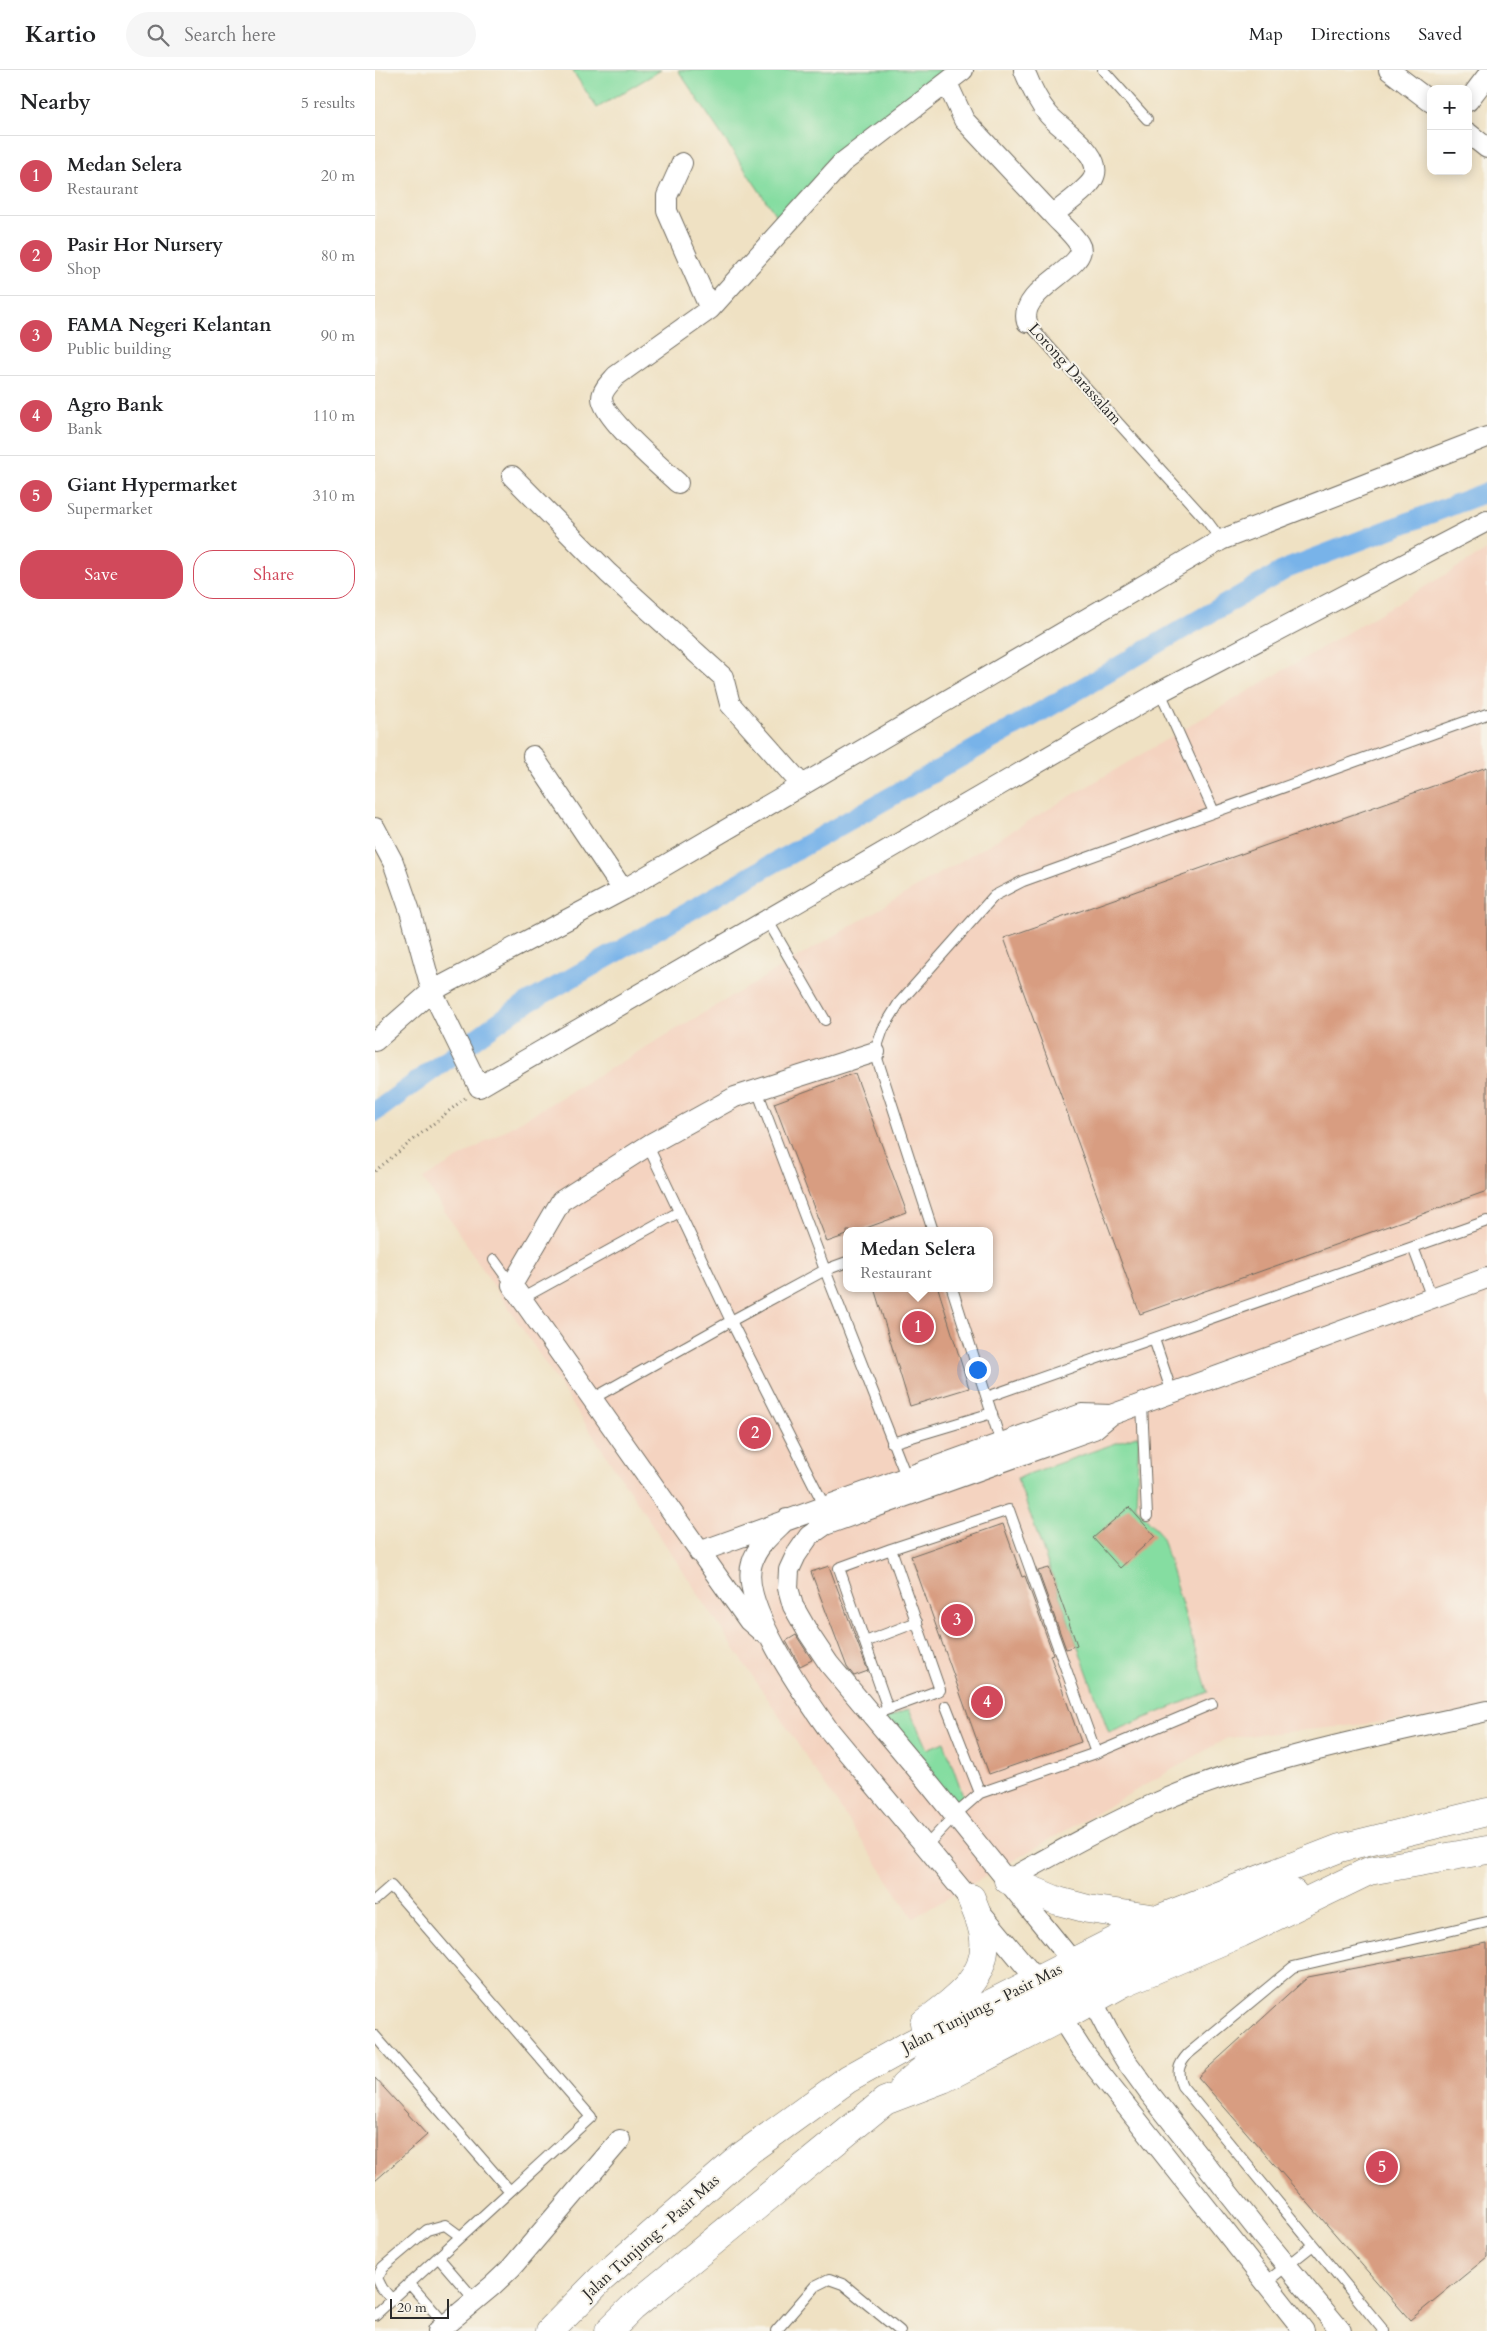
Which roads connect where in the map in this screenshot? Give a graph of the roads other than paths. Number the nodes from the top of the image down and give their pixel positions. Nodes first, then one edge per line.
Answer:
1 (963, 70) edge
2 (1024, 70) edge
3 (1103, 70) edge
4 (1389, 70) edge
5 (1487, 76) edge
6 (947, 83) junction
7 (1472, 96) edge
8 (1427, 99) edge
9 (1147, 119) dead end
10 (1472, 136) edge
11 (1487, 148) edge
12 (682, 163) dead end
13 (1053, 215) junction
14 (710, 309) junction
15 (1027, 322) joint
16 (1487, 438) edge
17 (511, 476) dead end
18 (678, 483) dead end
19 (1487, 521) edge
20 (1221, 540) junction
21 (1160, 692) junction
22 (1487, 714) edge
23 (533, 756) dead end
24 (802, 785) junction
25 (1213, 812) junction
26 (375, 828) edge
27 (623, 890) junction
28 (768, 921) junction
29 (432, 991) junction
30 (825, 1020) dead end
31 (375, 1041) edge
32 (875, 1052) junction
33 (757, 1090) junction
34 (648, 1146) junction
35 (679, 1212) junction
36 (1487, 1221) edge
37 (931, 1227) edge
38 (1413, 1247) junction
39 (494, 1260) dead end
40 (843, 1263) edge
41 (825, 1270) junction
42 (1487, 1278) edge
43 (517, 1292) junction
44 (953, 1292) edge
45 (1432, 1298) junction
46 (731, 1321) junction
47 (1154, 1339) junction
48 (1172, 1393) junction
49 (987, 1397) junction
50 (592, 1399) junction
51 (1142, 1404) junction
52 (992, 1413) junction
53 (1111, 1415) junction
54 (1001, 1442) junction
55 (892, 1443) junction
56 (906, 1476) junction
57 (824, 1505) junction
58 (1147, 1516) dead end
59 (787, 1519) junction
60 (891, 1549) junction
61 (699, 1552) junction
62 (917, 1622) junction
63 (865, 1642) junction
64 (775, 1643) junction
65 (1212, 1704) dead end
66 (946, 1706) dead end
67 (1487, 1711) edge
68 (880, 1712) junction
69 (1096, 1754) junction
70 (981, 1793) junction
71 (1487, 1812) edge
72 (955, 1815) junction
73 (927, 1846) junction
74 (1487, 1850) edge
75 (1008, 1880) junction
76 (971, 1898) junction
77 (375, 1900) edge
78 (1158, 1919) junction
79 (1487, 1922) edge
80 (1083, 1981) junction
81 (1049, 1998) junction
82 (375, 2036) edge
83 (848, 2079) junction
84 (620, 2140) dead end
85 (510, 2191) junction
86 (460, 2236) junction
87 (1313, 2245) junction
88 (438, 2257) junction
89 (1287, 2266) junction
90 (409, 2283) junction
91 (1265, 2283) junction
92 (392, 2300) junction
93 (475, 2300) junction
94 (375, 2315) edge
95 (442, 2328) edge
96 (550, 2331) edge
97 (609, 2331) edge
98 (776, 2331) edge
99 (900, 2331) edge
100 (1304, 2331) edge
101 (1341, 2331) edge
102 (1384, 2331) edge

1 - 6 street
2 - 13 street
3 - 9 lane
4 - 8 street
5 - 7 street
6 - 13 street
6 - 14 street
10 - 11 street
12 - 14 street
13 - 15 street, Lorong Darassalam
14 - 18 street
15 - 20 lane, Lorong Darassalam
16 - 20 street
17 - 24 street
19 - 21 street
20 - 24 street
21 - 25 lane
21 - 28 street
22 - 25 lane
23 - 27 street
24 - 27 street
25 - 32 lane
26 - 29 street
27 - 29 street
28 - 29 street
28 - 30 lane
29 - 31 street
32 - 33 street
32 - 37 lane
33 - 34 street
33 - 41 lane
34 - 35 lane
34 - 43 street
35 - 43 lane
35 - 46 lane
36 - 38 lane
38 - 45 lane
38 - 47 lane
39 - 43 lane
40 - 41 lane
41 - 46 lane
41 - 55 lane
42 - 45 street
43 - 50 street
44 - 49 lane
45 - 48 street
46 - 50 lane
46 - 57 lane
47 - 48 lane
47 - 49 lane
48 - 51 street
49 - 52 lane
50 - 61 street
51 - 53 street
51 - 58 lane
52 - 54 lane
52 - 55 lane
53 - 54 street
53 - 68 street
54 - 56 street
55 - 56 lane
56 - 57 street
57 - 59 street
59 - 61 street
59 - 64 street
60 - 62 lane
60 - 63 lane
60 - 69 lane
61 - 64 street
62 - 63 lane
62 - 68 lane
63 - 68 lane
64 - 73 street
65 - 69 lane
66 - 70 lane
67 - 75 street
68 - 72 street
69 - 70 lane
70 - 72 lane
71 - 78 main road, Jalan Tunjung - Pasir Mas
72 - 73 lane
72 - 75 street
73 - 76 street
74 - 80 main road, Jalan Tunjung - Pasir Mas
75 - 78 main road
75 - 80 street
76 - 81 street
76 - 83 main road
77 - 85 lane
78 - 80 main road, Jalan Tunjung - Pasir Mas
79 - 87 lane
80 - 81 main road, Jalan Tunjung - Pasir Mas
80 - 81 main road, Jalan Tunjung - Pasir Mas
80 - 89 street
81 - 83 main road, Jalan Tunjung - Pasir Mas
81 - 91 street
81 - 97 main road, Jalan Tunjung - Pasir Mas
82 - 85 lane
83 - 96 main road, Jalan Tunjung - Pasir Mas
84 - 93 street
85 - 86 lane
86 - 88 lane
86 - 92 lane
87 - 89 lane
87 - 102 lane
88 - 90 lane
88 - 93 lane
89 - 91 lane
89 - 101 street
90 - 92 lane
90 - 95 lane
91 - 100 street
92 - 94 lane
93 - 95 street
98 - 99 lane

